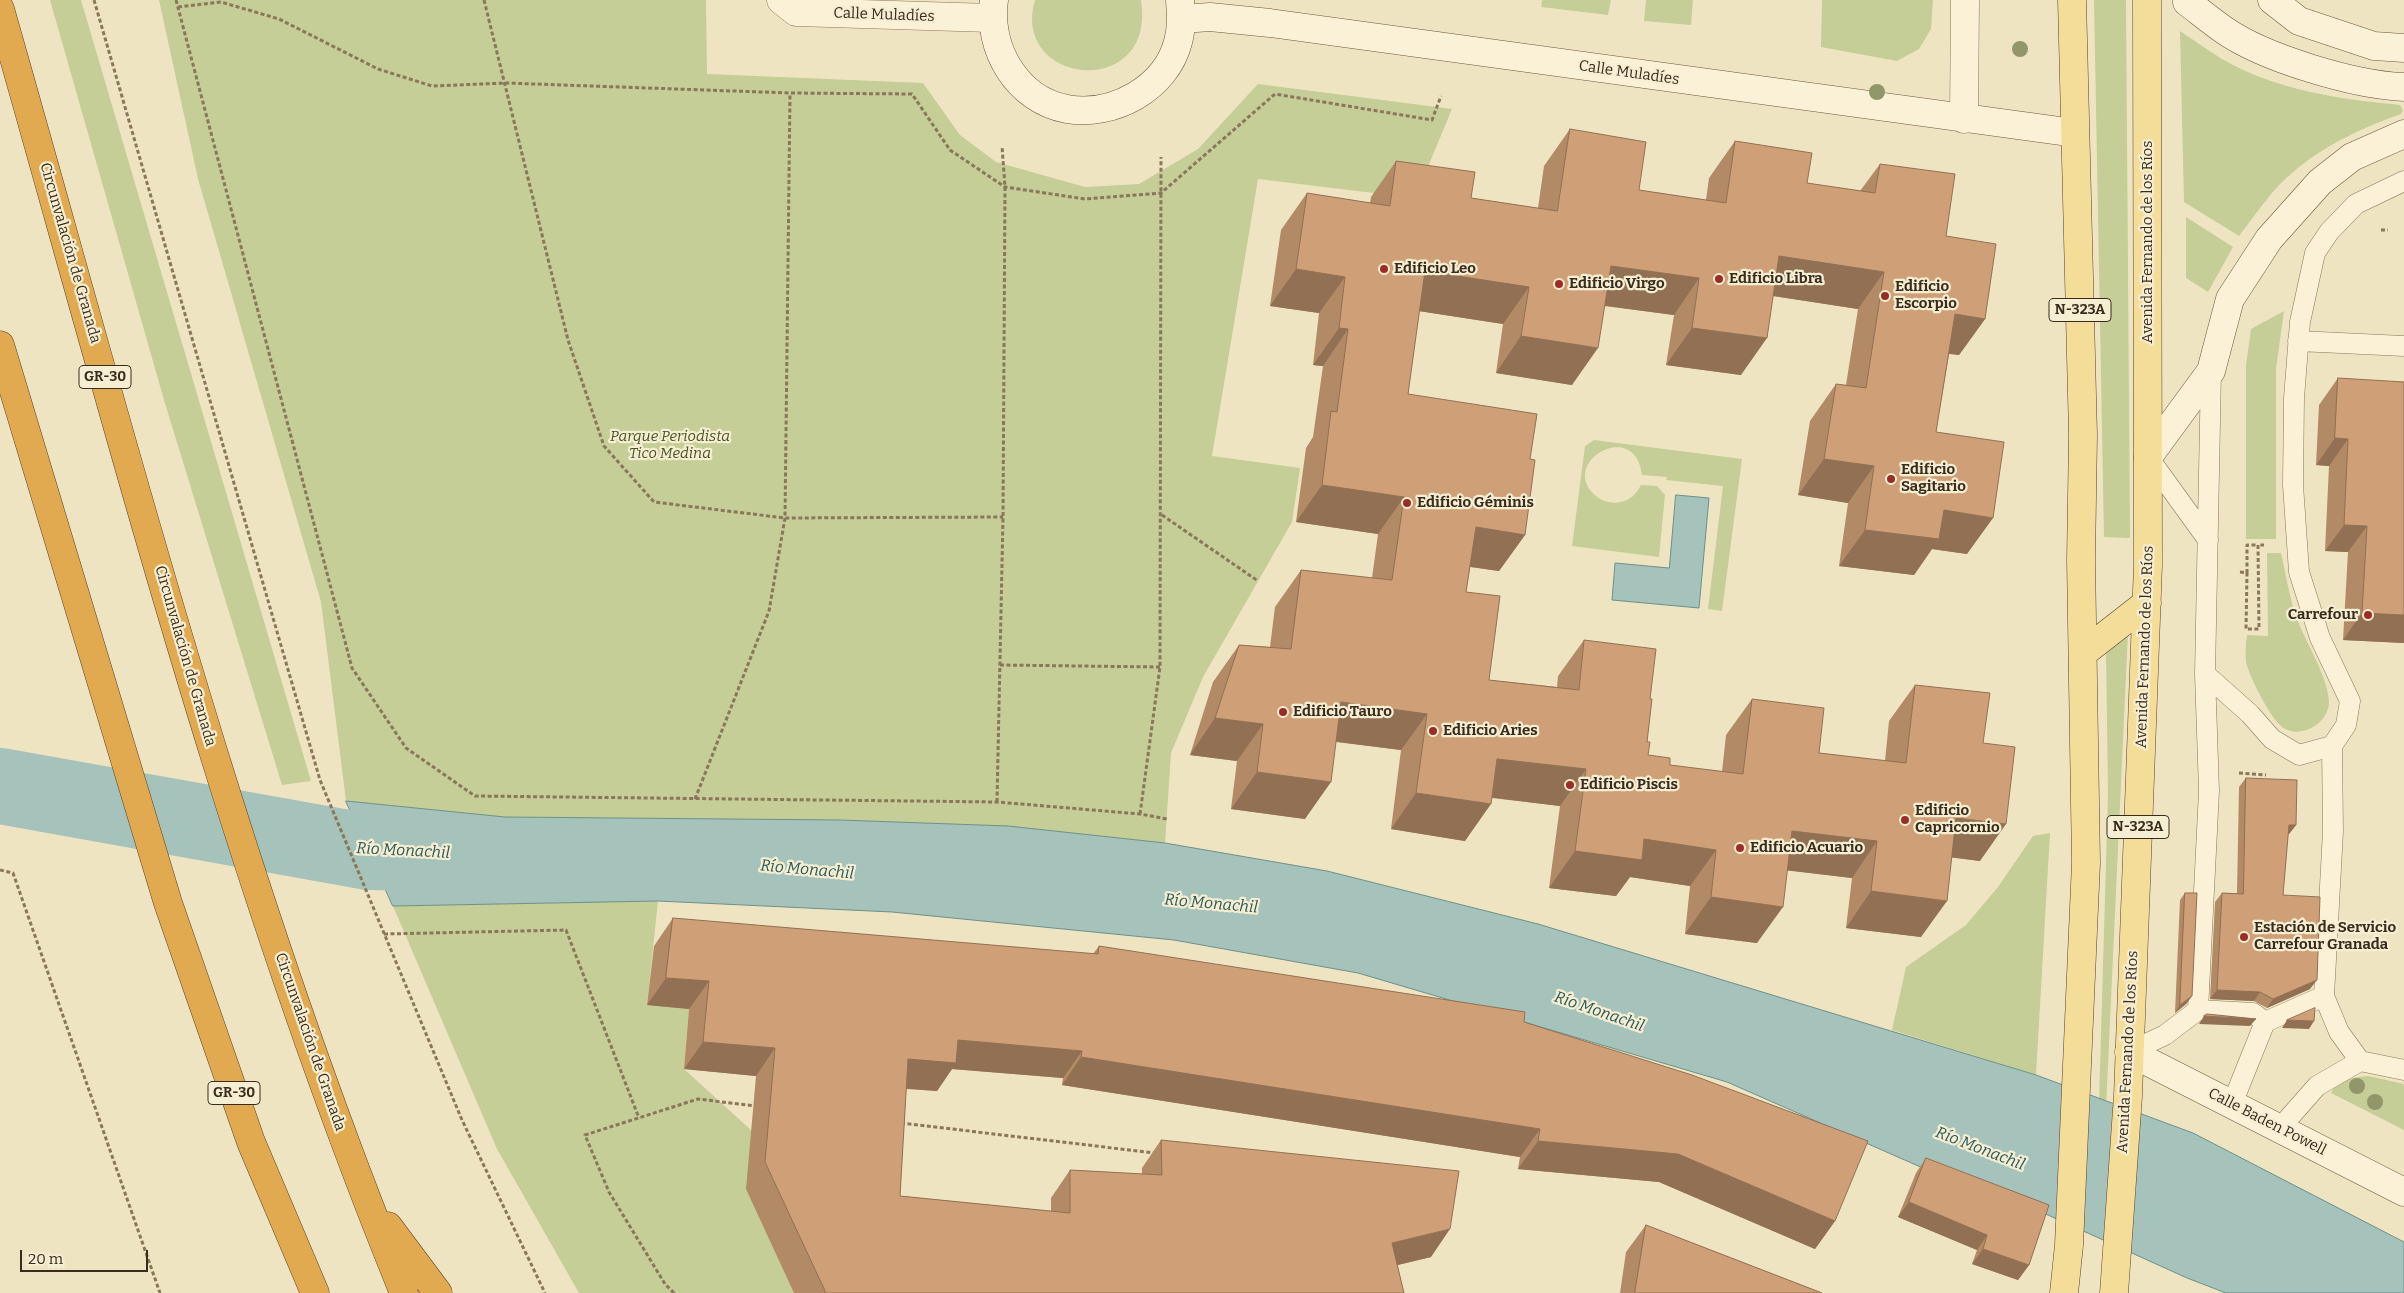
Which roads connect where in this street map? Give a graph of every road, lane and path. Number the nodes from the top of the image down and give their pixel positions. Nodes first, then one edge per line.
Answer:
1 (94, 0) edge
2 (176, 0) edge
3 (484, 0) edge
4 (781, 0) edge
5 (1965, 0) edge
6 (2072, 0) edge
7 (2147, 0) edge
8 (2272, 0) edge
9 (2188, 2) dead end
10 (178, 7) junction
11 (0, 9) edge
12 (992, 9) edge
13 (1181, 10) edge
14 (2404, 48) edge
15 (506, 83) junction
16 (2404, 88) edge
17 (790, 93) junction
18 (1441, 96) dead end
19 (1964, 119) junction
20 (2076, 133) junction
21 (2404, 134) edge
22 (1002, 146) dead end
23 (1160, 157) dead end
24 (2404, 181) edge
25 (1005, 187) junction
26 (1161, 193) junction
27 (2298, 341) junction
28 (0, 345) edge
29 (2404, 346) edge
30 (2211, 371) junction
31 (2148, 457) junction
32 (1161, 514) junction
33 (1003, 517) junction
34 (785, 518) junction
35 (2208, 540) junction
36 (2258, 545) junction
37 (2272, 545) dead end
38 (2240, 572) dead end
39 (2247, 573) junction
40 (1258, 581) dead end
41 (2147, 603) junction
42 (2083, 654) junction
43 (1000, 665) junction
44 (1160, 667) junction
45 (2205, 674) junction
46 (2332, 746) junction
47 (2239, 773) dead end
48 (2274, 776) dead end
49 (695, 799) junction
50 (997, 802) junction
51 (1140, 814) junction
52 (1167, 819) dead end
53 (0, 870) edge
54 (384, 934) junction
55 (2324, 996) junction
56 (2198, 1010) junction
57 (2265, 1022) junction
58 (2129, 1052) junction
59 (2360, 1061) junction
60 (2404, 1070) edge
61 (2232, 1104) junction
62 (758, 1106) dead end
63 (639, 1118) junction
64 (897, 1122) edge
65 (2280, 1128) junction
66 (1165, 1154) edge
67 (2404, 1192) edge
68 (365, 1196) junction
69 (312, 1288) edge
70 (160, 1293) edge
71 (404, 1293) edge
72 (438, 1293) edge
73 (545, 1293) edge
74 (674, 1293) edge
75 (2064, 1293) edge
76 (2114, 1293) edge

1 - 54 path
2 - 10 path
3 - 15 path
4 - 12 street, Calle Muladíes
5 - 19 street
6 - 20 main road, N-323A
7 - 31 main road, Avenida Fernando de los Ríos / N-323A
8 - 14 street
9 - 16 street
10 - 15 path
10 - 49 path
11 - 68 highway, Circunvalación de Granada / GR-30
12 - 13 street
13 - 19 street, Calle Muladíes
15 - 17 path
15 - 34 path
17 - 25 path
17 - 34 path
18 - 26 path
19 - 20 street, Calle Muladíes
20 - 42 main road, N-323A
21 - 30 street
22 - 25 path
23 - 26 path
24 - 27 lane
25 - 26 path
25 - 33 path
26 - 32 path
27 - 29 lane
27 - 46 lane
28 - 69 highway, GR-30
30 - 31 street
30 - 35 lane
31 - 35 lane
31 - 41 main road, Avenida Fernando de los Ríos / N-323A
32 - 40 path
32 - 44 path
33 - 34 path
33 - 43 path
34 - 49 path
35 - 45 lane
36 - 37 path
36 - 39 path
36 - 39 path
38 - 39 path
41 - 42 main road
41 - 58 main road, Avenida Fernando de los Ríos / N-323A
42 - 75 main road, N-323A
43 - 44 path
43 - 50 path
44 - 51 path
45 - 46 lane
45 - 56 lane
46 - 55 lane
47 - 48 path
49 - 50 path
50 - 51 path
51 - 52 path
53 - 70 path
54 - 63 path
54 - 73 path
55 - 57 lane
55 - 59 lane
56 - 57 lane
56 - 58 lane
57 - 61 lane
58 - 61 street, Calle Baden Powell
58 - 76 main road, Avenida Fernando de los Ríos / N-323A
59 - 60 lane
59 - 65 lane
61 - 65 street, Calle Baden Powell
62 - 63 path
63 - 74 path
64 - 66 path
65 - 67 street, Calle Baden Powell
68 - 71 highway, Circunvalación de Granada / GR-30
68 - 72 highway

